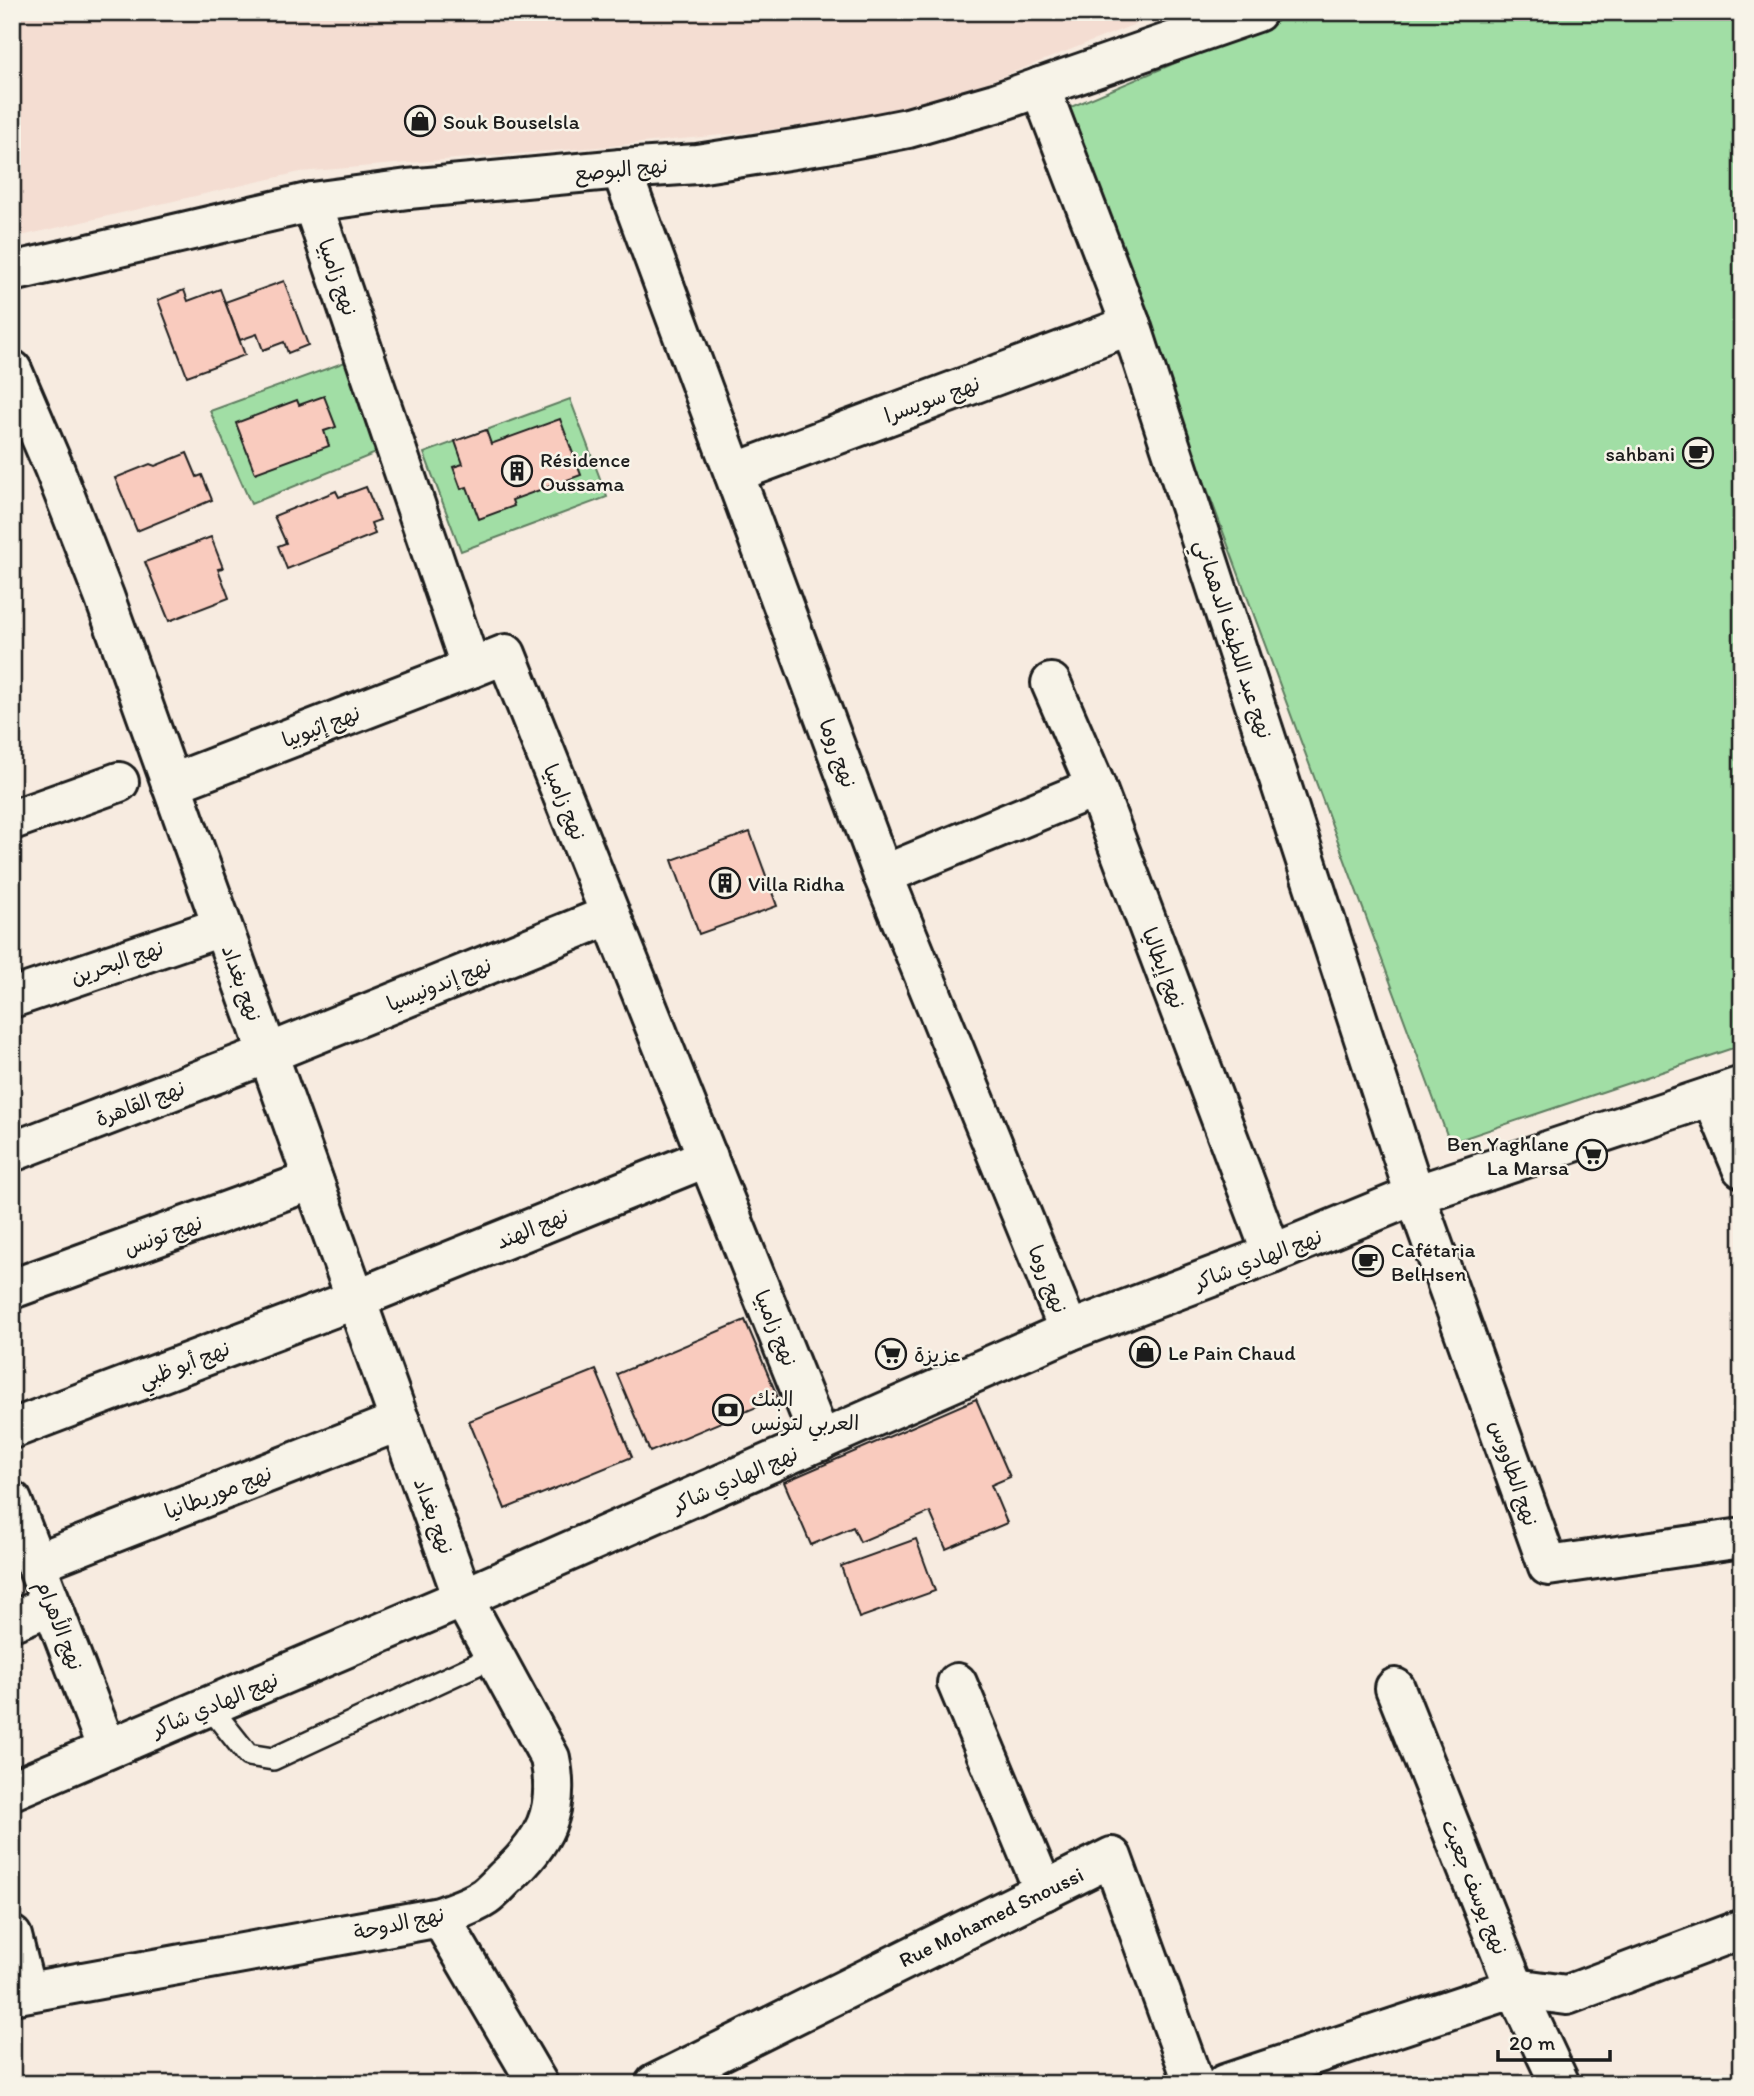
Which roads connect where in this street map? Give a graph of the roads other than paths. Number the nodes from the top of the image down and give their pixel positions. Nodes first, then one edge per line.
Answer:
1 (1257, 12) edge
2 (1040, 88) junction
3 (621, 169) junction
4 (312, 202) junction
5 (12, 272) edge
6 (1130, 325) junction
7 (12, 370) edge
8 (734, 472) junction
9 (471, 668) junction
10 (1051, 683) dead end
11 (119, 782) dead end
12 (171, 784) junction
13 (1096, 787) junction
14 (12, 820) edge
15 (883, 876) junction
16 (610, 915) junction
17 (222, 927) junction
18 (12, 998) edge
19 (267, 1054) junction
20 (1727, 1091) edge
21 (12, 1152) edge
22 (708, 1157) junction
23 (1742, 1168) edge
24 (313, 1180) junction
25 (1415, 1195) junction
26 (1272, 1254) junction
27 (12, 1289) edge
28 (356, 1299) junction
29 (1069, 1331) junction
30 (400, 1421) junction
31 (12, 1429) edge
32 (821, 1441) junction
33 (12, 1501) edge
34 (1742, 1538) edge
35 (36, 1563) junction
36 (463, 1598) junction
37 (52, 1605) junction
38 (12, 1620) edge
39 (495, 1656) junction
40 (957, 1683) dead end
41 (1395, 1688) dead end
42 (209, 1706) junction
43 (107, 1749) junction
44 (14, 1784) edge
45 (1044, 1891) junction
46 (440, 1917) junction
47 (1742, 1929) edge
48 (12, 1936) edge
49 (1515, 1987) junction
50 (19, 1994) edge
51 (538, 2084) edge
52 (655, 2084) edge
53 (1194, 2084) edge
54 (1225, 2084) edge
55 (1560, 2084) edge

1 - 2 street, نهج البوصع
2 - 3 street, نهج البوصع
2 - 6 street, نهج عبد اللطيف الدهماني
3 - 4 street, نهج البوصع
3 - 8 street, نهج روما
4 - 5 street, نهج البوصع
4 - 9 street, نهج زامبيا
6 - 8 street, نهج سويسرا
6 - 25 street, نهج عبد اللطيف الدهماني
7 - 12 street, نهج بغداد
8 - 15 street, نهج روما
9 - 12 street, نهج إثيوبيا
9 - 16 street, نهج زامبيا
10 - 13 street, نهج إيطاليا
11 - 14 street
12 - 17 street, نهج بغداد
13 - 15 street
13 - 26 street, نهج إيطاليا
15 - 29 street, نهج روما
16 - 19 street, نهج إندونيسيا
16 - 22 street, نهج زامبيا
17 - 18 street, نهج البحرين
17 - 19 street, نهج بغداد
19 - 21 street, نهج القاهرة
19 - 24 street, نهج بغداد
20 - 23 street
20 - 25 street, نهج الهادي شاكر
22 - 28 street, نهج الهند
22 - 32 street, نهج زامبيا
24 - 27 street, نهج تونس
24 - 28 street, نهج بغداد
25 - 26 street, نهج الهادي شاكر
25 - 34 street, نهج الطاووس
26 - 29 street, نهج الهادي شاكر
28 - 30 street, نهج بغداد
28 - 31 street, نهج أبو ظبي
29 - 32 street, نهج الهادي شاكر
30 - 35 street, نهج موريطانيا
30 - 36 street, نهج بغداد
32 - 36 street, نهج الهادي شاكر
33 - 35 street, نهج الأهرام
35 - 37 street, نهج الأهرام
36 - 39 street, نهج الدوحة
36 - 42 street, نهج الهادي شاكر
37 - 38 street
37 - 43 street, نهج الأهرام
39 - 42 lane
39 - 46 street, نهج الدوحة
40 - 45 street
41 - 49 street, نهج يوسف جعيت
42 - 43 street, نهج الهادي شاكر
43 - 44 street, نهج الهادي شاكر
45 - 52 street, Rue Mohamed Snoussi
45 - 53 street, Rue Mohamed Snoussi
46 - 50 street, نهج الدوحة
46 - 51 street
47 - 49 street
48 - 50 street
49 - 54 street
49 - 55 street, نهج يوسف جعيت

